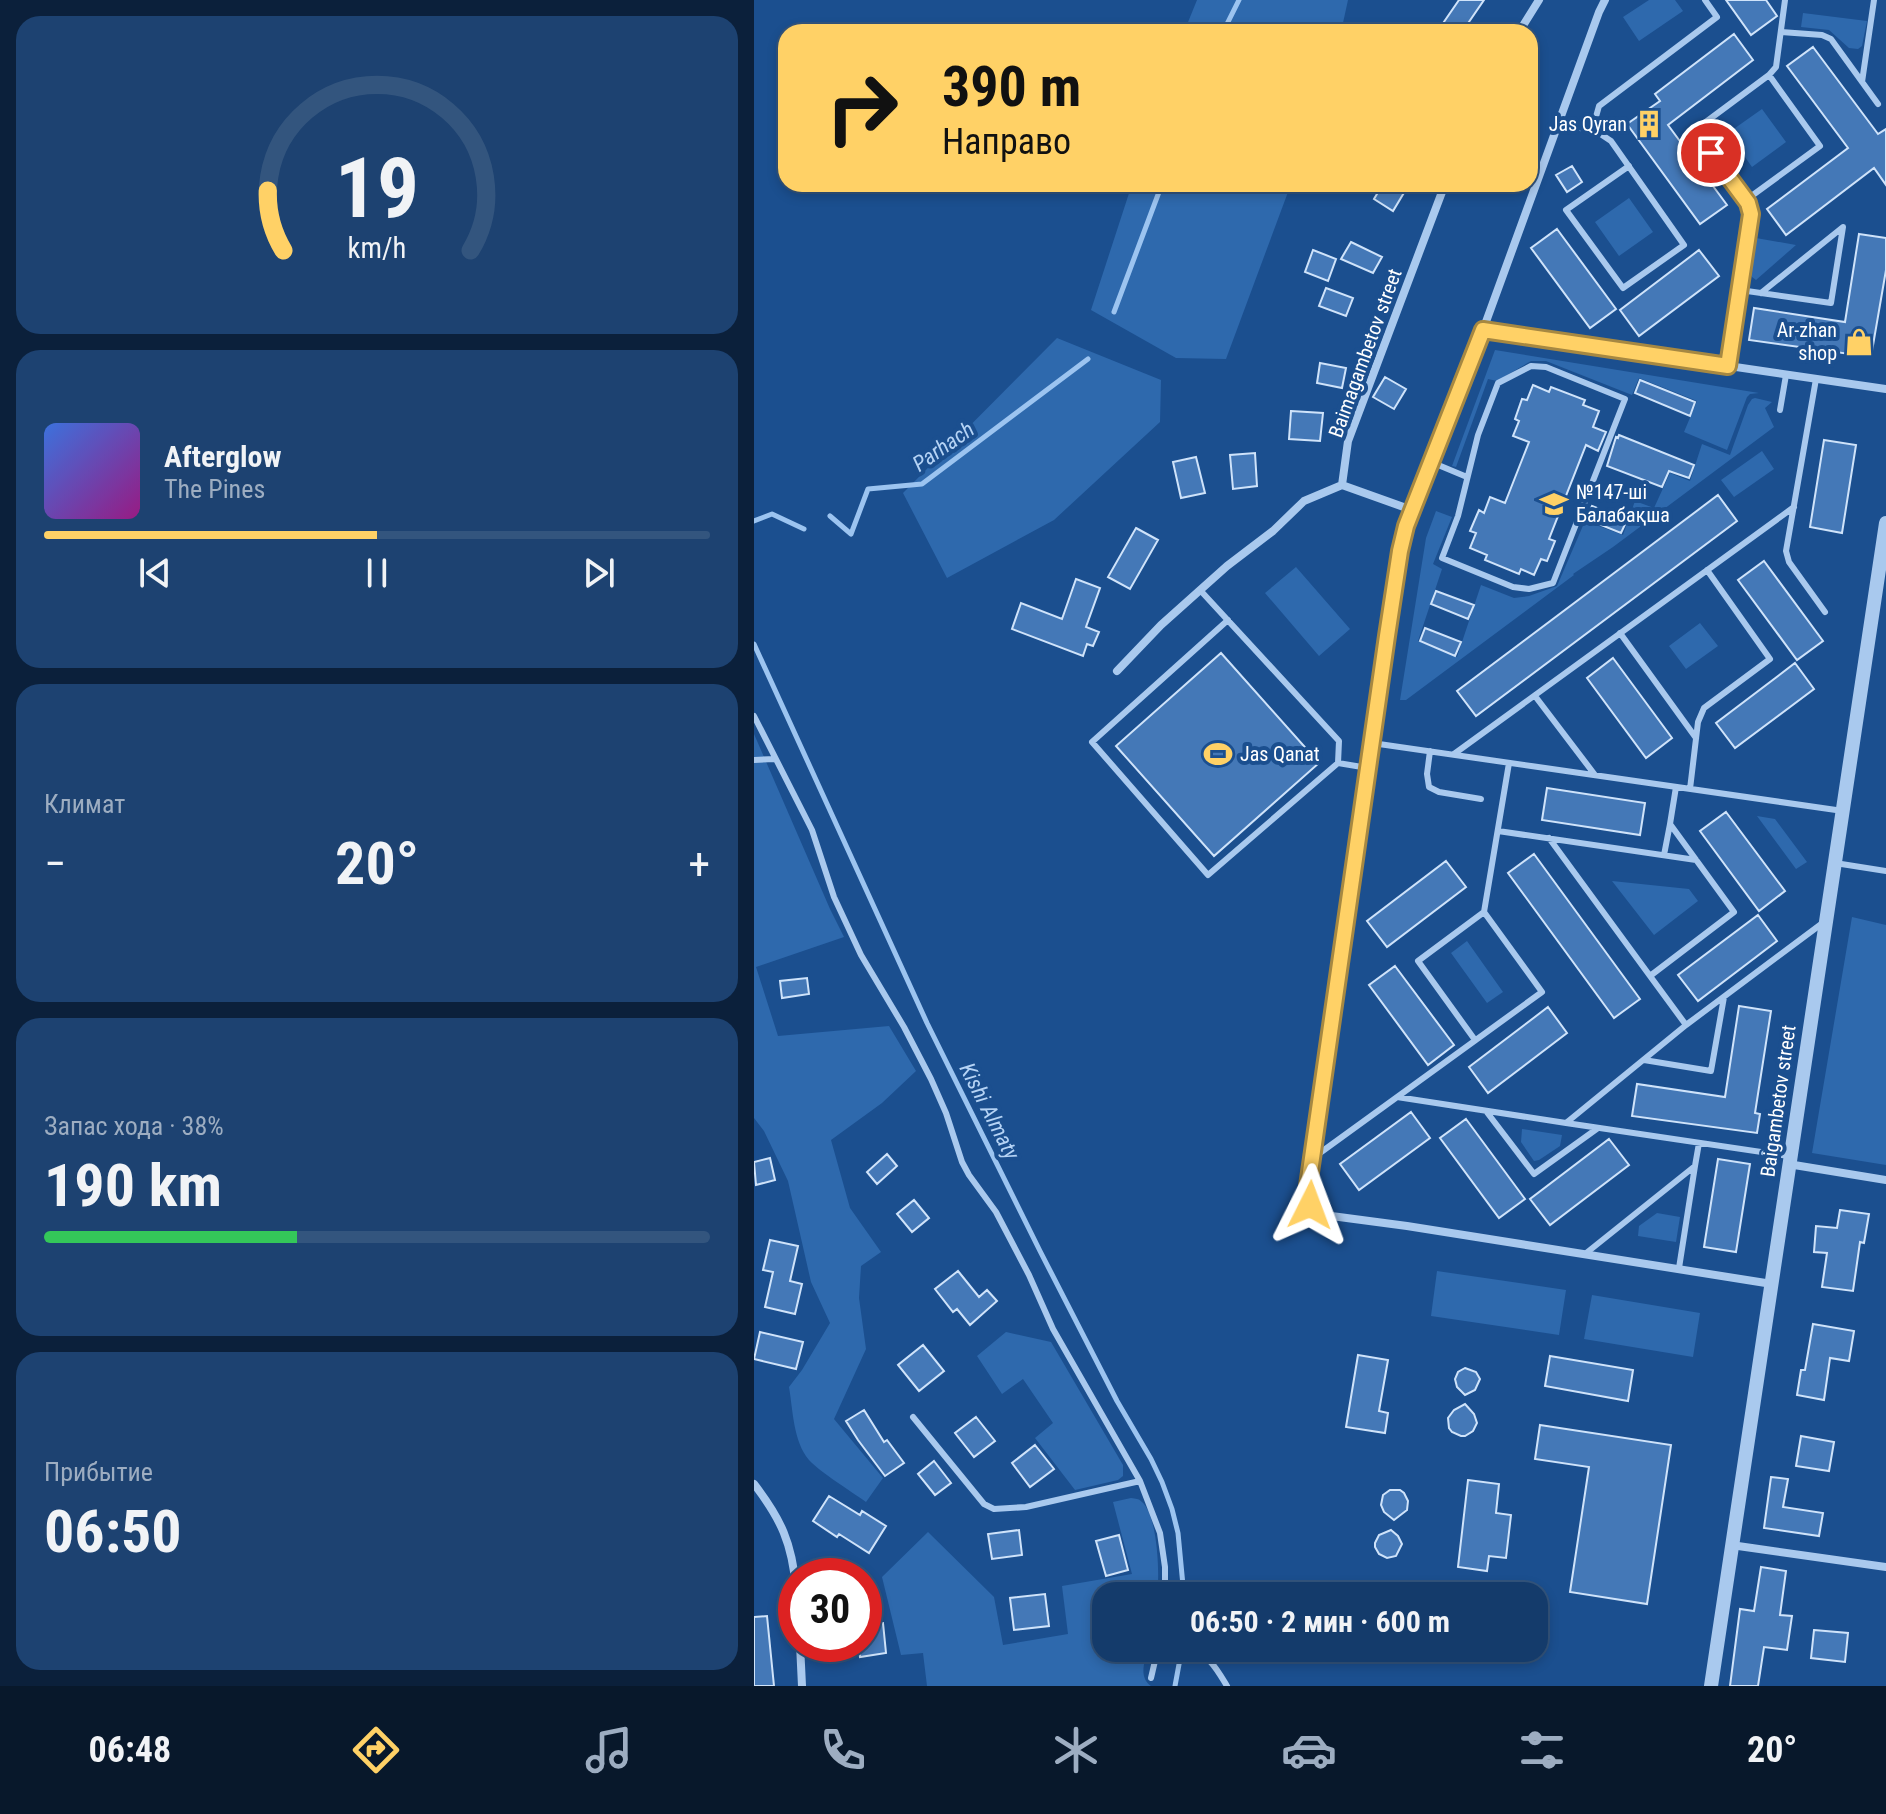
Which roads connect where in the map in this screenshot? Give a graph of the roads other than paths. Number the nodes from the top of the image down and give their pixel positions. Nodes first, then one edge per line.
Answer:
1 (1539, 0) edge
2 (1605, 0) edge
3 (1705, 0) edge
4 (1785, 0) edge
5 (1874, 0) edge
6 (1524, 24) edge
7 (1781, 32) junction
8 (1769, 75) junction
9 (1862, 82) junction
10 (1878, 104) dead end
11 (1559, 122) junction
12 (1592, 131) junction
13 (1629, 166) junction
14 (1538, 179) edge
15 (1442, 192) edge
16 (1533, 192) edge
17 (1746, 200) junction
18 (1740, 290) junction
19 (1761, 293) junction
20 (1483, 330) junction
21 (1728, 366) junction
22 (1786, 375) junction
23 (1816, 379) junction
24 (1886, 389) edge
25 (1780, 410) dead end
26 (1431, 462) junction
27 (1467, 477) junction
28 (1342, 485) junction
29 (1794, 507) junction
30 (1412, 510) junction
31 (1886, 523) edge
32 (1707, 570) junction
33 (1200, 590) junction
34 (1825, 612) dead end
35 (1228, 620) junction
36 (1620, 633) junction
37 (1117, 671) dead end
38 (1535, 696) junction
39 (754, 716) edge
40 (1696, 738) junction
41 (1372, 743) junction
42 (1430, 751) junction
43 (1453, 755) junction
44 (775, 759) junction
45 (754, 760) edge
46 (1338, 763) junction
47 (1509, 763) junction
48 (1368, 768) junction
49 (1595, 775) junction
50 (1676, 787) junction
51 (1690, 789) junction
52 (1481, 799) dead end
53 (1843, 811) junction
54 (1670, 824) junction
55 (1498, 831) junction
56 (1549, 838) junction
57 (1664, 855) junction
58 (1696, 860) junction
59 (1835, 863) junction
60 (1886, 871) edge
61 (1484, 912) junction
62 (1826, 920) junction
63 (1650, 976) junction
64 (1724, 997) junction
65 (1686, 1025) junction
66 (1475, 1040) junction
67 (1644, 1060) junction
68 (1397, 1097) junction
69 (1486, 1111) junction
70 (1566, 1123) junction
71 (1598, 1128) junction
72 (1699, 1143) junction
73 (1312, 1158) junction
74 (1789, 1160) junction
75 (1695, 1166) junction
76 (1886, 1180) edge
77 (1585, 1254) junction
78 (1679, 1268) junction
79 (1772, 1284) junction
80 (913, 1417) dead end
81 (1140, 1481) junction
82 (754, 1484) edge
83 (1731, 1545) junction
84 (791, 1558) edge
85 (1886, 1567) edge
86 (1165, 1582) edge
87 (801, 1662) edge
88 (1155, 1662) edge
89 (1211, 1662) edge
90 (1151, 1678) dead end
91 (802, 1686) edge
92 (1227, 1686) edge
93 (1711, 1686) edge

1 - 6 street
2 - 11 street
3 - 12 lane
4 - 7 lane
5 - 9 lane
7 - 8 lane
7 - 9 lane
8 - 17 lane
8 - 17 lane
9 - 10 lane
11 - 12 lane
11 - 14 street
12 - 13 lane
13 - 13 lane
15 - 28 street, Baimagambetov street
16 - 20 street
17 - 18 lane
18 - 19 lane
18 - 21 lane
19 - 19 lane
20 - 21 street
20 - 26 street
21 - 22 street
22 - 23 street
22 - 25 lane
23 - 24 street
23 - 29 lane
26 - 27 lane
26 - 30 street
27 - 27 lane
28 - 30 street
28 - 33 street
29 - 32 lane
29 - 34 lane
30 - 41 street
31 - 53 street, Baigambetov street
32 - 36 lane
32 - 40 lane
33 - 35 lane
33 - 37 street
35 - 46 lane
35 - 46 lane
36 - 38 lane
36 - 40 lane
38 - 43 lane
38 - 49 lane
39 - 44 lane
40 - 51 lane
41 - 42 lane
41 - 48 street
42 - 43 lane
42 - 52 lane
43 - 47 lane
44 - 45 lane
44 - 81 lane
46 - 48 lane
47 - 49 lane
47 - 55 lane
48 - 73 street
49 - 50 lane
50 - 51 lane
50 - 54 lane
51 - 53 lane
53 - 59 street, Baigambetov street
54 - 57 lane
54 - 58 lane
55 - 56 lane
55 - 61 lane
56 - 57 lane
56 - 63 lane
57 - 58 lane
58 - 63 lane
59 - 60 lane
59 - 62 street, Baigambetov street
61 - 66 lane
61 - 66 lane
62 - 64 lane
62 - 74 street, Baigambetov street
63 - 65 lane
64 - 65 lane
64 - 67 lane
65 - 67 lane
66 - 68 lane
67 - 70 lane
68 - 69 lane
68 - 73 lane
69 - 70 lane
69 - 71 lane
70 - 71 lane
71 - 72 lane
72 - 74 lane
72 - 75 lane
73 - 77 street
74 - 76 street
74 - 79 street, Baigambetov street
75 - 77 lane
75 - 78 lane
77 - 78 street
78 - 79 street
79 - 83 street, Baigambetov street
80 - 81 lane
81 - 86 lane
82 - 84 street
83 - 85 street
83 - 93 street, Baigambetov street
87 - 91 street
88 - 90 lane
89 - 92 lane

